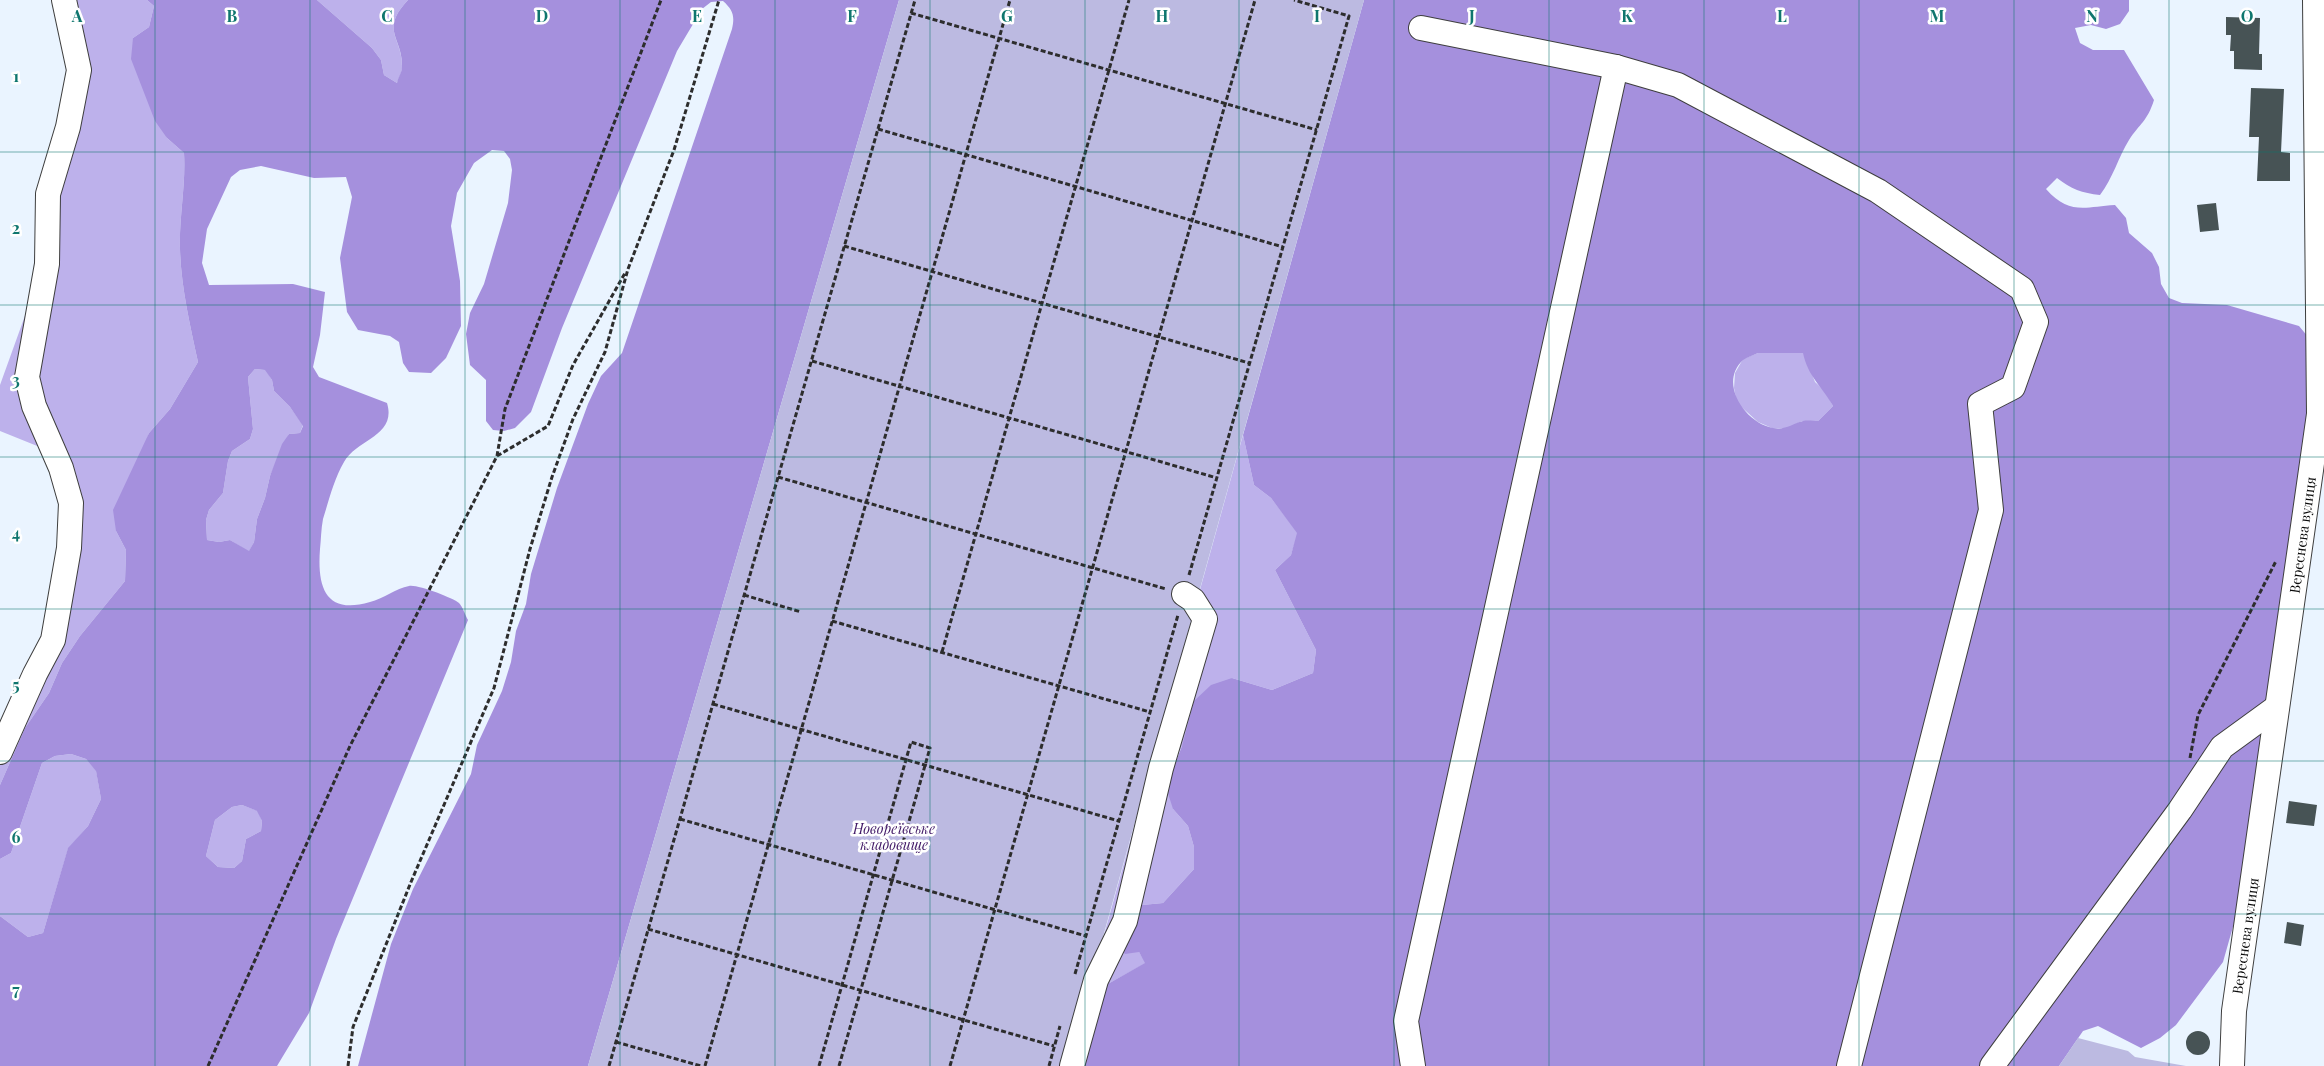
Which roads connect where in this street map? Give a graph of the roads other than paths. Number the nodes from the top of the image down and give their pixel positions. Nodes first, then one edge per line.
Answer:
1 (64, 0) edge
2 (2315, 0) edge
3 (1421, 28) dead end
4 (1616, 67) junction
5 (2322, 330) edge
6 (1184, 594) road end
7 (2277, 708) junction
8 (0, 752) edge
9 (1072, 1066) edge
10 (1413, 1066) edge
11 (1848, 1066) edge
12 (1992, 1066) edge
13 (2232, 1066) edge

1 - 8 street
2 - 5 street, Вереснева вулиця
3 - 4 street
4 - 10 street
4 - 11 street
5 - 7 street, Вереснева вулиця
6 - 9 street
7 - 12 street
7 - 13 street, Вереснева вулиця

